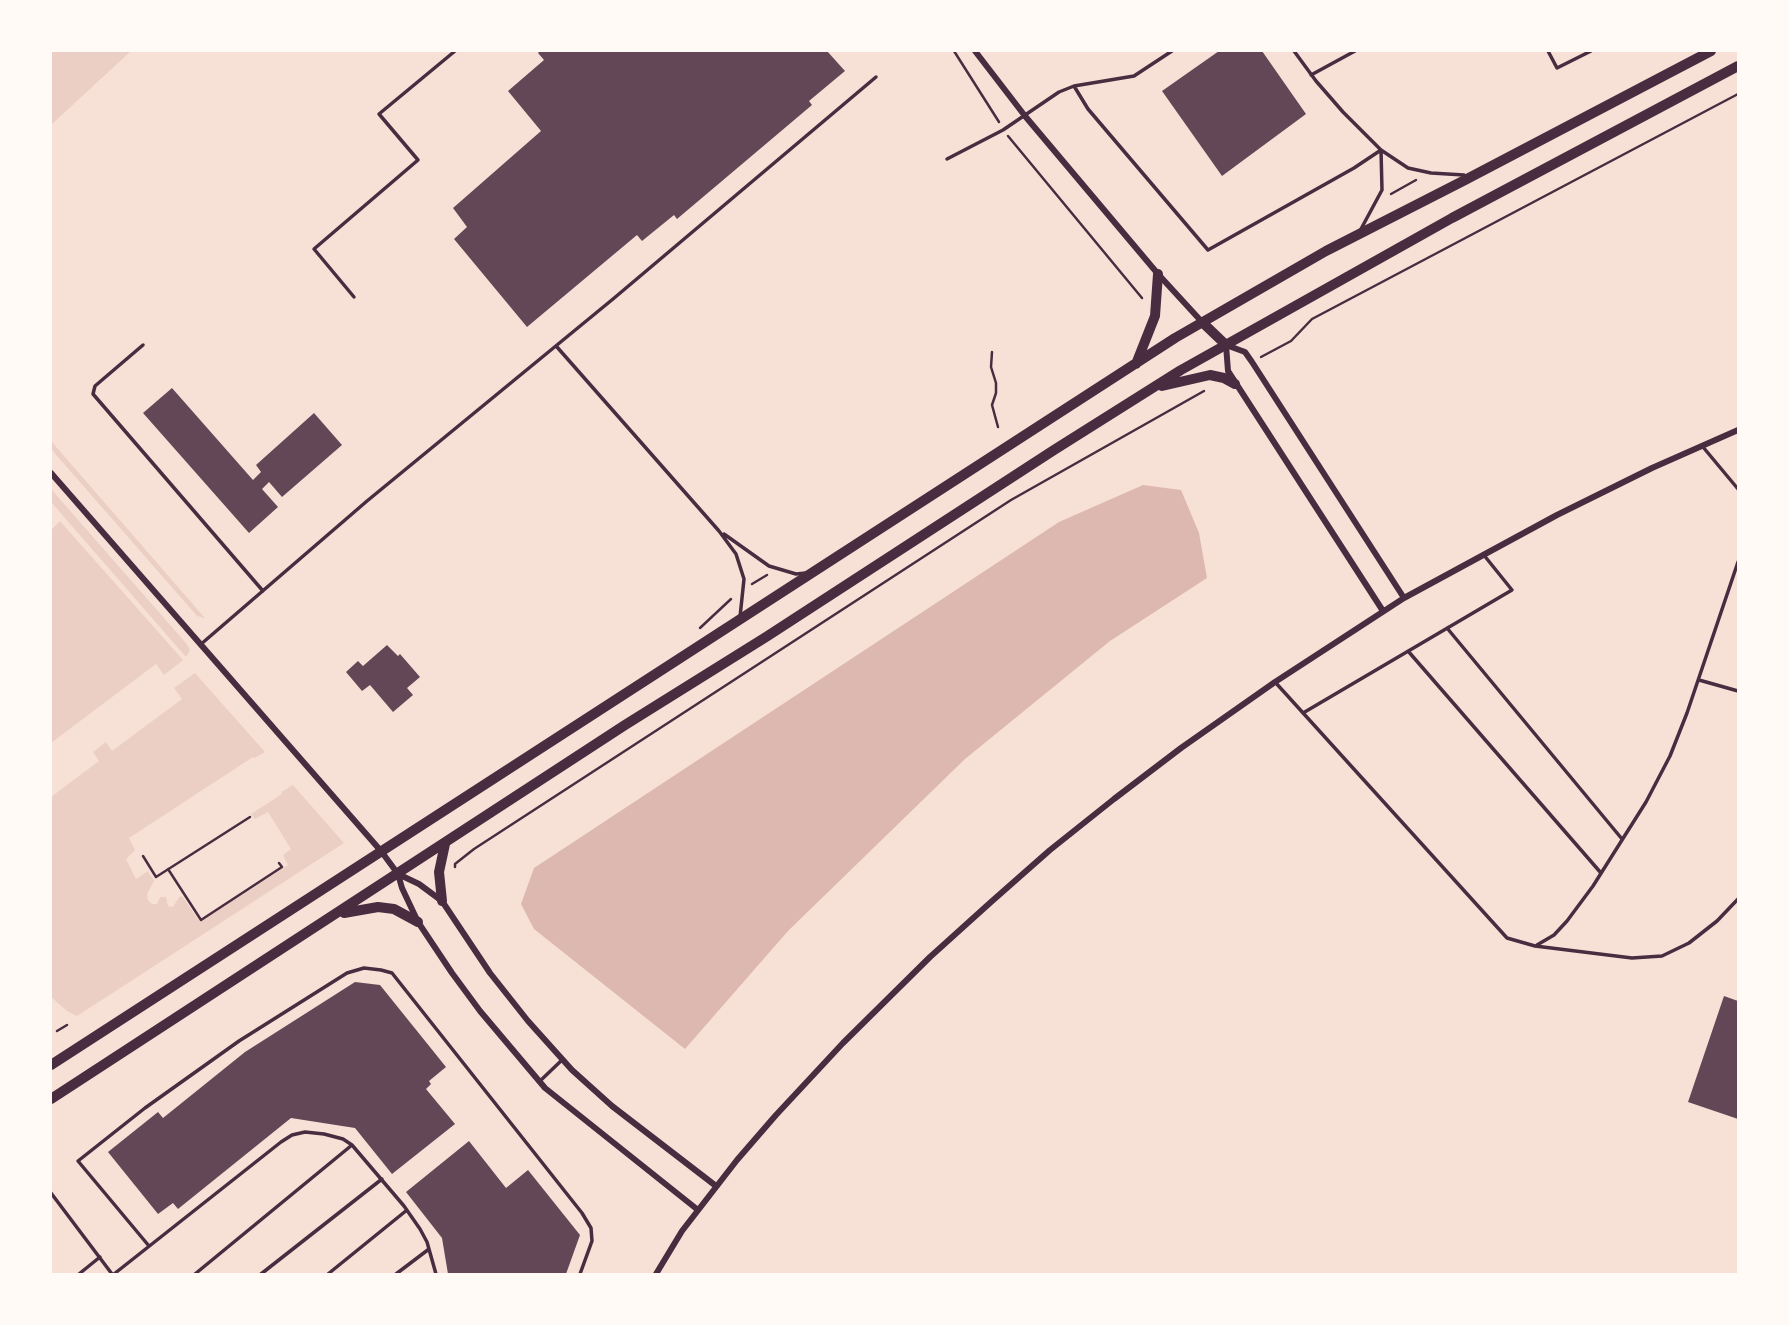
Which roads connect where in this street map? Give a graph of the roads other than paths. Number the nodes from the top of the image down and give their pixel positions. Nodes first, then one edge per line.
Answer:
1 (455, 51) edge
2 (975, 51) edge
3 (1172, 51) edge
4 (1294, 51) edge
5 (1355, 51) edge
6 (1548, 51) edge
7 (1591, 51) edge
8 (1711, 51) edge
9 (1738, 66) edge
10 (1311, 75) junction
11 (876, 77) dead end
12 (1073, 86) junction
13 (1025, 116) junction
14 (1381, 150) junction
15 (947, 159) dead end
16 (1473, 176) junction
17 (1358, 235) junction
18 (1158, 274) junction
19 (354, 297) dead end
20 (1202, 322) junction
21 (143, 345) dead end
22 (1226, 345) junction
23 (556, 346) junction
24 (1136, 363) junction
25 (1236, 384) junction
26 (1153, 388) junction
27 (1738, 430) edge
28 (1701, 446) junction
29 (51, 473) edge
30 (1738, 489) edge
31 (719, 531) junction
32 (1483, 554) junction
33 (1738, 562) edge
34 (812, 572) junction
35 (263, 591) junction
36 (1404, 598) junction
37 (1383, 611) junction
38 (739, 619) junction
39 (1447, 628) junction
40 (200, 645) junction
41 (1408, 651) junction
42 (1699, 680) junction
43 (1275, 682) junction
44 (1738, 691) edge
45 (1303, 713) junction
46 (1622, 839) junction
47 (445, 844) junction
48 (380, 851) junction
49 (1601, 873) junction
50 (398, 874) junction
51 (1738, 900) edge
52 (442, 901) junction
53 (334, 916) junction
54 (418, 922) junction
55 (1535, 946) junction
56 (563, 1059) junction
57 (51, 1065) edge
58 (540, 1081) junction
59 (51, 1099) edge
60 (352, 1145) junction
61 (382, 1179) junction
62 (716, 1186) junction
63 (51, 1193) edge
64 (407, 1210) junction
65 (698, 1210) junction
66 (149, 1246) junction
67 (429, 1249) junction
68 (100, 1257) junction
69 (79, 1274) edge
70 (113, 1274) edge
71 (195, 1274) edge
72 (261, 1274) edge
73 (328, 1274) edge
74 (396, 1274) edge
75 (436, 1274) edge
76 (580, 1274) edge
77 (656, 1274) edge

1 - 19 lane
2 - 13 street
3 - 12 lane
4 - 10 lane
5 - 10 lane
6 - 7 lane
8 - 16 main road
9 - 22 main road
10 - 14 lane
11 - 23 lane
12 - 13 lane
12 - 14 lane
13 - 15 lane
13 - 18 street
14 - 16 lane
14 - 17 lane
16 - 17 main road
17 - 20 main road
18 - 20 street
18 - 24 main road
20 - 22 main road
20 - 24 main road
21 - 35 lane
22 - 25 street
22 - 26 main road
22 - 36 street
23 - 31 lane
23 - 35 lane
24 - 34 main road
25 - 26 main road
25 - 37 street
26 - 47 main road
27 - 28 street
28 - 30 lane
28 - 32 street
29 - 40 street
31 - 34 lane
31 - 38 lane
32 - 36 street
32 - 39 lane
33 - 42 lane
34 - 38 main road
35 - 40 lane
36 - 37 street
37 - 43 street
38 - 48 main road
39 - 41 lane
39 - 46 lane
40 - 48 street
41 - 45 lane
41 - 49 lane
42 - 44 lane
42 - 46 lane
43 - 45 lane
43 - 62 street
45 - 55 lane
46 - 49 lane
47 - 50 main road
47 - 52 main road
48 - 50 street
48 - 57 main road
49 - 55 lane
50 - 52 street
50 - 53 main road
50 - 54 street
51 - 55 lane
52 - 56 street
53 - 54 main road
53 - 59 main road
54 - 58 street
56 - 58 lane
56 - 62 street
58 - 65 street
60 - 61 lane
60 - 66 lane
60 - 71 lane
61 - 64 lane
61 - 72 lane
62 - 65 street
63 - 68 lane
64 - 67 lane
64 - 73 lane
65 - 77 street
66 - 70 lane
66 - 76 lane
67 - 74 lane
67 - 75 lane
68 - 69 lane
68 - 70 lane

